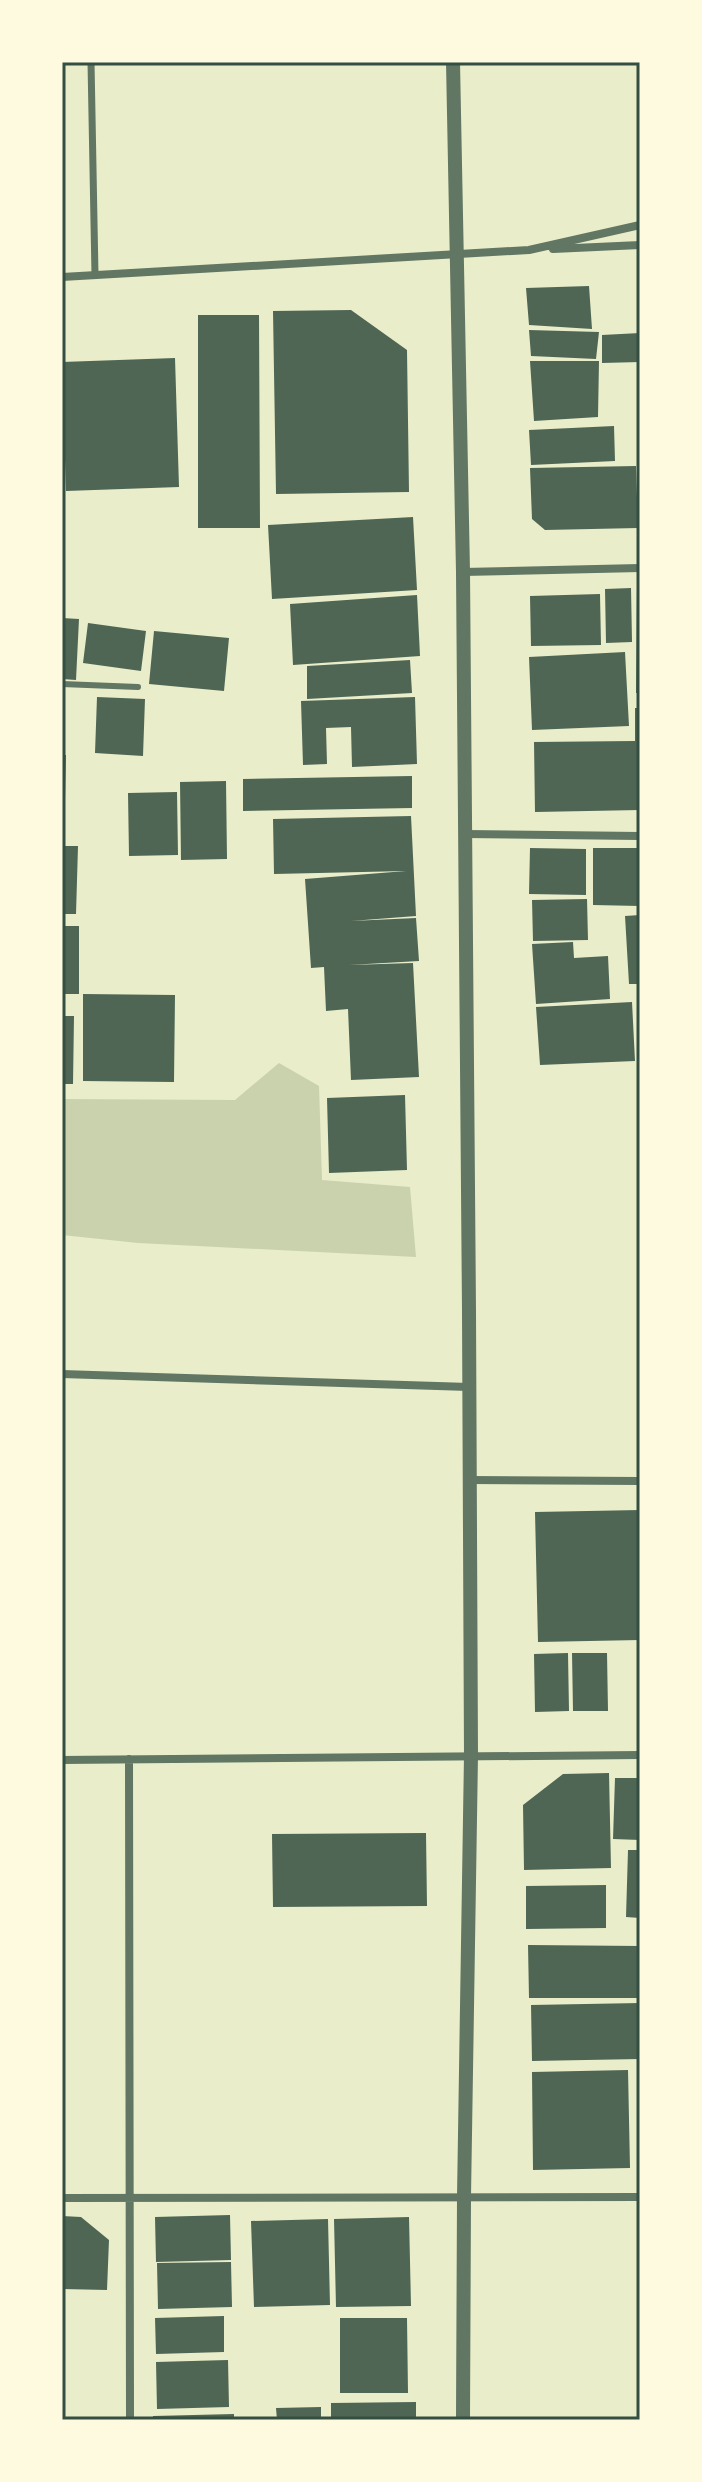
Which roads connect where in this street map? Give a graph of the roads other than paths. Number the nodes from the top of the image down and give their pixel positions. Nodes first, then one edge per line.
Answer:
1 (91, 62) edge
2 (453, 62) edge
3 (640, 225) edge
4 (640, 245) edge
5 (529, 250) junction
6 (455, 255) junction
7 (95, 275) junction
8 (62, 277) edge
9 (640, 568) edge
10 (463, 572) junction
11 (62, 684) edge
12 (138, 687) dead end
13 (465, 834) junction
14 (640, 836) edge
15 (62, 1374) edge
16 (469, 1387) junction
17 (468, 1480) junction
18 (640, 1481) edge
19 (471, 1755) junction
20 (640, 1755) edge
21 (129, 1759) junction
22 (62, 1760) edge
23 (464, 2197) junction
24 (640, 2197) edge
25 (62, 2198) edge
26 (128, 2199) junction
27 (130, 2420) edge
28 (463, 2420) edge

1 - 7 street
2 - 6 street
3 - 5 street
4 - 5 street
5 - 6 street
6 - 7 street
6 - 10 street
7 - 8 street
9 - 10 street
10 - 13 street
11 - 12 lane
13 - 14 street
13 - 16 street
15 - 16 street
16 - 17 street
17 - 18 street
17 - 19 street
19 - 20 street
19 - 21 street
19 - 23 street
21 - 22 street
21 - 26 street
23 - 24 street
23 - 26 street
23 - 28 street
25 - 26 street
26 - 27 street

